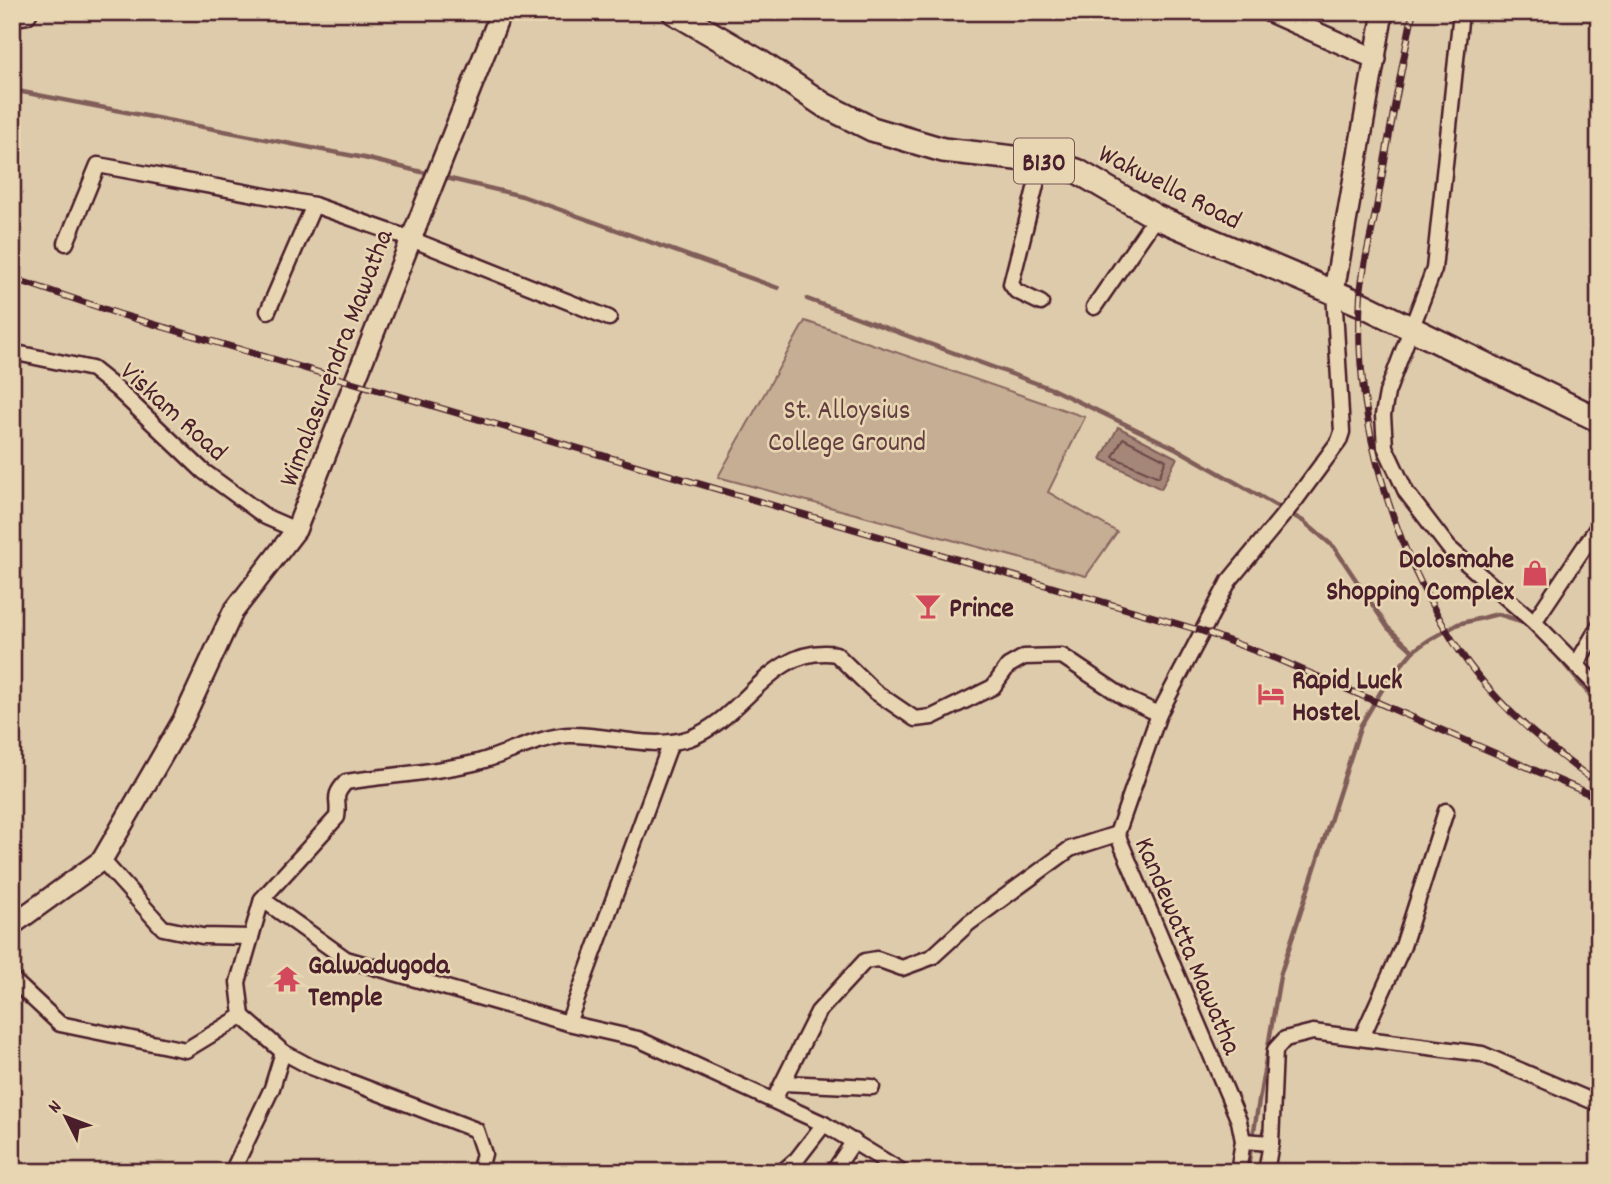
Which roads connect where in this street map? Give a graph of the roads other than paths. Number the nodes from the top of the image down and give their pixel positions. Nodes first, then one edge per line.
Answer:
1 (25, 12) edge
2 (502, 12) edge
3 (674, 12) edge
4 (1270, 12) edge
5 (1384, 12) edge
6 (1461, 12) edge
7 (12, 14) edge
8 (1376, 59) junction
9 (1042, 161) junction
10 (314, 205) junction
11 (1156, 218) junction
12 (411, 239) junction
13 (66, 243) dead end
14 (1334, 291) junction
15 (1041, 303) dead end
16 (1094, 307) dead end
17 (268, 311) dead end
18 (610, 318) dead end
19 (1412, 329) junction
20 (12, 352) edge
21 (1599, 420) edge
22 (1599, 525) edge
23 (296, 530) junction
24 (1534, 622) junction
25 (1599, 626) edge
26 (1576, 665) junction
27 (1599, 688) edge
28 (1159, 714) junction
29 (670, 745) junction
30 (1446, 811) dead end
31 (1117, 834) junction
32 (102, 860) junction
33 (262, 898) junction
34 (12, 925) edge
35 (251, 937) junction
36 (12, 978) edge
37 (242, 1016) junction
38 (568, 1023) junction
39 (1362, 1037) junction
40 (283, 1052) junction
41 (783, 1083) junction
42 (872, 1087) dead end
43 (774, 1100) junction
44 (1599, 1104) edge
45 (824, 1124) junction
46 (854, 1141) junction
47 (1243, 1141) junction
48 (1271, 1143) junction
49 (232, 1172) edge
50 (479, 1172) edge
51 (782, 1172) edge
52 (833, 1172) edge
53 (903, 1172) edge
54 (1238, 1172) edge
55 (1266, 1172) edge

1 - 7 main road
2 - 12 street, Wimalasurendra Mawatha
3 - 9 main road, Wakwella Road / B130
4 - 8 street
5 - 8 street
6 - 19 street
8 - 14 street
9 - 11 main road, Wakwella Road / B130
9 - 15 street
10 - 12 street
10 - 13 street
10 - 17 street
11 - 14 main road, Wakwella Road / B130
11 - 16 street
12 - 18 street
12 - 23 street, Wimalasurendra Mawatha
14 - 19 main road, Wakwella Road / B130
14 - 28 street, Kandewatta Mawatha
19 - 21 main road, Wakwella Road / B130
19 - 24 street
20 - 23 street, Viskam Road
22 - 24 street
23 - 32 street, Wimalasurendra Mawatha
24 - 26 street
25 - 26 street
26 - 27 street
28 - 29 street
28 - 31 street, Kandewatta Mawatha
29 - 33 street
29 - 38 street
30 - 39 street
31 - 41 street
31 - 47 street, Kandewatta Mawatha
32 - 34 street
32 - 35 street
33 - 35 street
33 - 38 street
35 - 37 street
36 - 37 street
37 - 40 street
38 - 43 street
39 - 44 street
39 - 48 street
40 - 49 street
40 - 50 street
41 - 42 street
41 - 43 street
43 - 45 street
45 - 46 street
45 - 51 street
46 - 52 street
46 - 53 street
47 - 48 street
47 - 54 street, Kandewatta Mawatha
48 - 55 street

